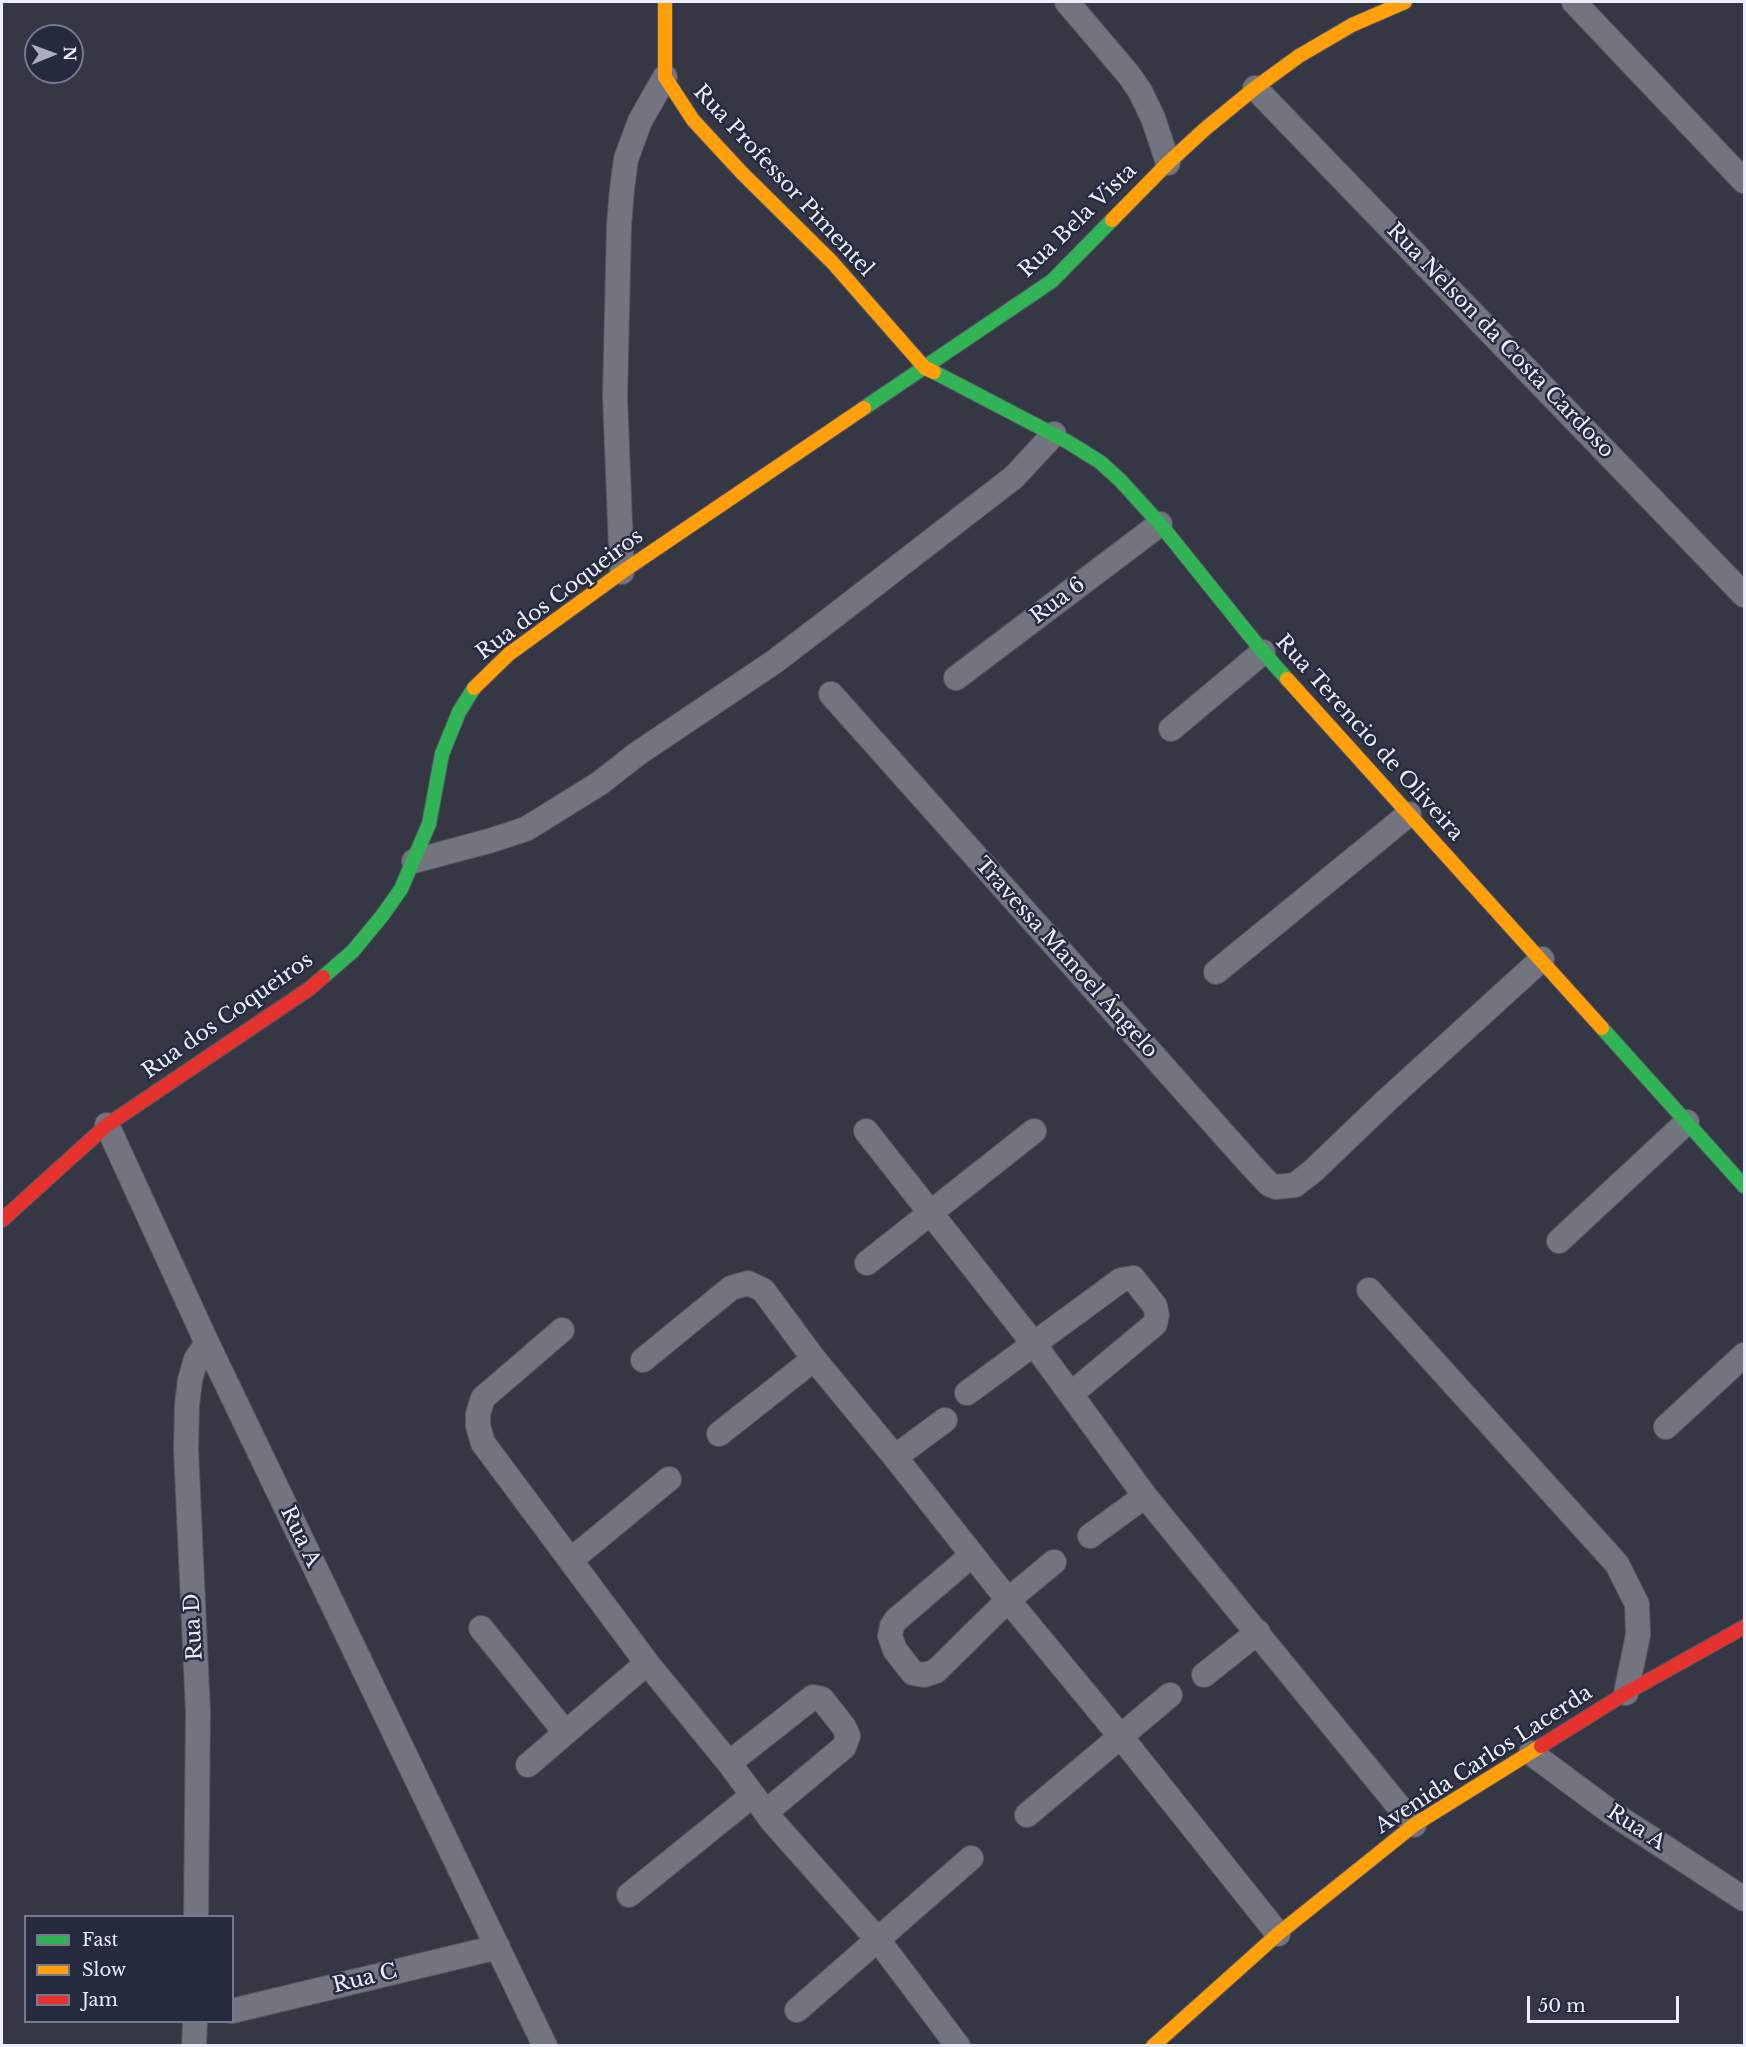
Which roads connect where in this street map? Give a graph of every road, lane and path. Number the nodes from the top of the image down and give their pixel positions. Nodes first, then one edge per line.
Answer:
1 (665, 2) edge
2 (1067, 2) edge
3 (1405, 2) edge
4 (1574, 2) edge
5 (665, 77) junction
6 (1255, 88) junction
7 (1168, 164) junction
8 (1744, 181) edge
9 (925, 368) junction
10 (1054, 434) junction
11 (1160, 524) junction
12 (622, 572) junction
13 (1744, 595) edge
14 (1263, 652) junction
15 (956, 678) dead end
16 (831, 694) dead end
17 (1171, 729) dead end
18 (1409, 814) junction
19 (414, 861) junction
20 (1542, 959) junction
21 (1216, 972) dead end
22 (1687, 1122) junction
23 (107, 1125) junction
24 (866, 1131) dead end
25 (1034, 1131) dead end
26 (1744, 1186) edge
27 (930, 1212) junction
28 (2, 1220) edge
29 (1559, 1241) dead end
30 (867, 1263) dead end
31 (1369, 1290) dead end
32 (562, 1330) dead end
33 (207, 1343) junction
34 (1034, 1344) junction
35 (1744, 1355) edge
36 (814, 1359) junction
37 (643, 1360) dead end
38 (967, 1393) dead end
39 (1071, 1395) junction
40 (945, 1420) dead end
41 (1666, 1427) dead end
42 (718, 1434) dead end
43 (895, 1457) junction
44 (669, 1479) dead end
45 (1145, 1496) junction
46 (1090, 1536) dead end
47 (972, 1555) junction
48 (571, 1560) junction
49 (1054, 1562) dead end
50 (1008, 1600) junction
51 (481, 1628) dead end
52 (1743, 1630) edge
53 (1258, 1632) junction
54 (647, 1663) junction
55 (1204, 1675) dead end
56 (1626, 1693) junction
57 (1170, 1695) dead end
58 (565, 1732) junction
59 (1121, 1737) junction
60 (1532, 1754) junction
61 (729, 1763) junction
62 (528, 1765) dead end
63 (759, 1804) junction
64 (1027, 1815) dead end
65 (1414, 1825) junction
66 (970, 1858) dead end
67 (629, 1895) dead end
68 (1744, 1899) edge
69 (196, 1915) edge
70 (1278, 1934) junction
71 (878, 1940) junction
72 (498, 1947) junction
73 (797, 2010) dead end
74 (234, 2011) edge
75 (195, 2023) edge
76 (194, 2046) edge
77 (545, 2046) edge
78 (958, 2046) edge
79 (1153, 2046) edge

1 - 5 street, Rua Professor Pimentel
2 - 7 street
3 - 6 street, Rua Bela Vista
4 - 8 street
5 - 9 street, Rua Professor Pimentel
5 - 12 street
6 - 7 street, Rua Bela Vista
6 - 13 street, Rua Nelson da Costa Cardoso
7 - 9 street, Rua Bela Vista
9 - 10 street, Rua Terencio de Oliveira
9 - 12 street, Rua dos Coqueiros
10 - 11 street, Rua Terencio de Oliveira
10 - 19 street
11 - 14 street, Rua Terencio de Oliveira
11 - 15 street, Rua 6
12 - 19 street, Rua dos Coqueiros
14 - 17 street
14 - 18 street, Rua Terencio de Oliveira
16 - 20 street, Travessa Manoel Ângelo
18 - 20 street, Rua Terencio de Oliveira
18 - 21 street
19 - 23 street, Rua dos Coqueiros
20 - 22 street, Rua Terencio de Oliveira
22 - 26 street, Rua Terencio de Oliveira
22 - 29 street
23 - 28 street, Rua dos Coqueiros
23 - 33 street, Rua A
24 - 27 street
25 - 27 street
27 - 30 street
27 - 34 street
31 - 56 street
32 - 48 street
33 - 69 street, Rua D
33 - 72 street, Rua A
34 - 38 street
34 - 39 street
34 - 39 street
35 - 41 street
36 - 37 street
36 - 42 street
36 - 43 street
39 - 45 street
40 - 43 street
43 - 47 street
44 - 48 street
45 - 46 street
45 - 53 street
47 - 50 street
47 - 50 street
48 - 54 street
49 - 50 street
50 - 59 street
51 - 58 street
52 - 56 street, Avenida Carlos Lacerda
53 - 55 street
53 - 65 street
54 - 58 street
54 - 61 street
56 - 60 street, Avenida Carlos Lacerda
57 - 59 street
58 - 62 street
59 - 64 street
59 - 70 street
60 - 65 street, Avenida Carlos Lacerda
60 - 68 street, Rua A
61 - 63 street
61 - 63 street
63 - 67 street
63 - 71 street
65 - 70 street, Avenida Carlos Lacerda
66 - 71 street
70 - 79 street, Avenida Carlos Lacerda
71 - 73 street
71 - 78 street
72 - 74 street, Rua C
72 - 77 street, Rua A
75 - 76 street

